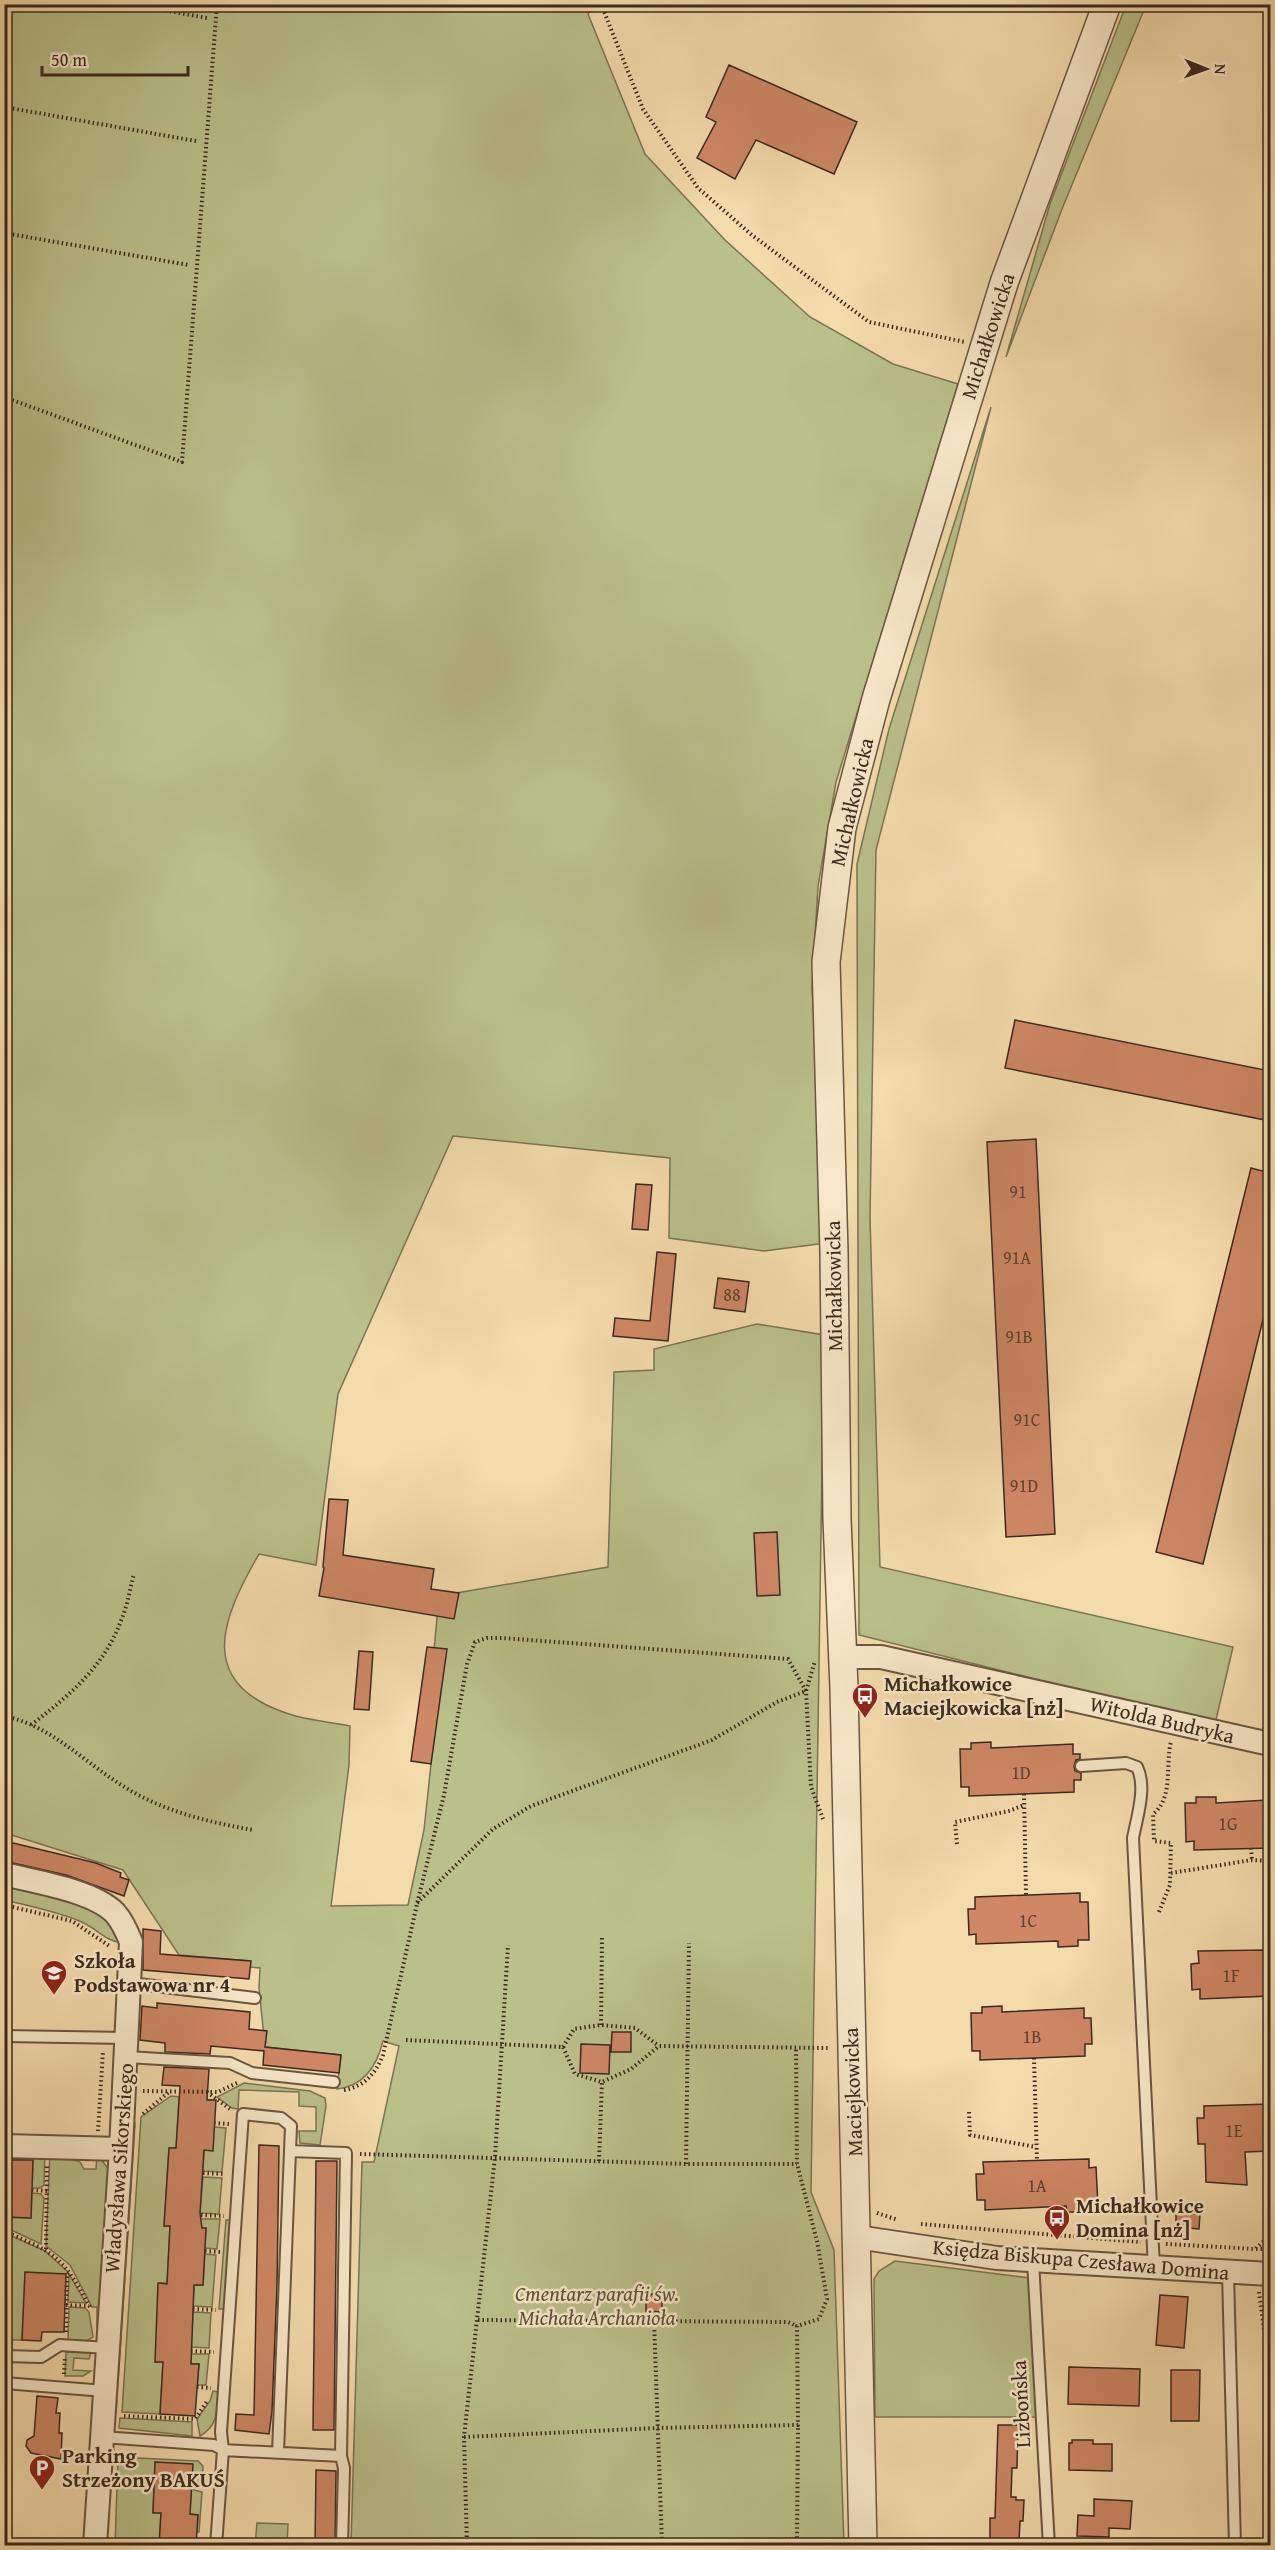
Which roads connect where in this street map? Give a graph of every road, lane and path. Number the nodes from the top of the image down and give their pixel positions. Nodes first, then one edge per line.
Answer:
1 (10, 4) edge
2 (130, 4) edge
3 (217, 4) edge
4 (601, 4) edge
5 (1107, 4) edge
6 (207, 18) dead end
7 (4, 35) edge
8 (4, 107) edge
9 (196, 141) dead end
10 (4, 233) edge
11 (189, 265) dead end
12 (965, 342) dead end
13 (4, 397) edge
14 (134, 1574) dead end
15 (842, 1648) junction
16 (815, 1661) dead end
17 (806, 1691) junction
18 (4, 1716) edge
19 (31, 1725) junction
20 (1269, 1738) edge
21 (1171, 1742) dead end
22 (1081, 1766) dead end
23 (1024, 1794) dead end
24 (1024, 1805) junction
25 (826, 1828) dead end
26 (253, 1830) dead end
27 (957, 1844) dead end
28 (1251, 1848) dead end
29 (1252, 1860) junction
30 (1270, 1861) edge
31 (1171, 1873) junction
32 (4, 1874) edge
33 (1026, 1895) dead end
34 (417, 1904) junction
35 (4, 1905) edge
36 (1159, 1912) dead end
37 (602, 1937) dead end
38 (689, 1943) dead end
39 (508, 1945) dead end
40 (131, 1948) junction
41 (130, 1983) junction
42 (255, 1998) dead end
43 (601, 2025) junction
44 (4, 2036) edge
45 (406, 2040) dead end
46 (503, 2044) junction
47 (658, 2046) junction
48 (687, 2046) junction
49 (563, 2047) junction
50 (127, 2048) junction
51 (796, 2049) junction
52 (836, 2049) dead end
53 (1034, 2058) dead end
54 (243, 2081) dead end
55 (602, 2082) junction
56 (337, 2086) joint
57 (125, 2090) junction
58 (206, 2092) junction
59 (969, 2112) dead end
60 (214, 2123) dead end
61 (221, 2124) dead end
62 (229, 2135) dead end
63 (4, 2146) edge
64 (48, 2147) junction
65 (1036, 2147) junction
66 (121, 2149) junction
67 (290, 2151) junction
68 (346, 2154) junction
69 (495, 2157) junction
70 (599, 2161) junction
71 (1037, 2161) dead end
72 (686, 2164) junction
73 (797, 2164) junction
74 (227, 2168) dead end
75 (203, 2173) dead end
76 (226, 2174) junction
77 (225, 2185) dead end
78 (32, 2190) dead end
79 (46, 2191) junction
80 (224, 2206) dead end
81 (201, 2215) dead end
82 (913, 2223) dead end
83 (4, 2231) edge
84 (1270, 2236) edge
85 (857, 2237) junction
86 (221, 2240) dead end
87 (1153, 2243) junction
88 (46, 2249) junction
89 (1255, 2249) junction
90 (1270, 2249) edge
91 (205, 2251) dead end
92 (220, 2252) junction
93 (1033, 2261) junction
94 (219, 2264) dead end
95 (1154, 2269) junction
96 (71, 2272) junction
97 (1228, 2273) junction
98 (1263, 2274) edge
99 (217, 2298) dead end
100 (66, 2305) junction
101 (90, 2306) junction
102 (193, 2309) dead end
103 (216, 2310) junction
104 (92, 2311) dead end
105 (215, 2320) dead end
106 (478, 2320) junction
107 (654, 2321) junction
108 (797, 2326) junction
109 (214, 2341) dead end
110 (66, 2346) junction
111 (108, 2348) junction
112 (191, 2351) dead end
113 (213, 2352) junction
114 (4, 2356) edge
115 (212, 2361) dead end
116 (1270, 2374) edge
117 (211, 2379) dead end
118 (4, 2383) edge
119 (63, 2387) junction
120 (197, 2387) dead end
121 (205, 2388) dead end
122 (105, 2391) junction
123 (119, 2416) dead end
124 (798, 2425) junction
125 (657, 2428) junction
126 (102, 2437) junction
127 (464, 2437) junction
128 (223, 2450) junction
129 (278, 2452) junction
130 (341, 2456) junction
131 (205, 2477) dead end
132 (191, 2485) dead end
133 (204, 2486) junction
134 (203, 2496) dead end
135 (662, 2545) edge
136 (95, 2546) edge
137 (216, 2546) edge
138 (342, 2546) edge
139 (466, 2546) edge
140 (650, 2546) edge
141 (863, 2546) edge
142 (1049, 2546) edge
143 (1235, 2546) edge

1 - 7 path
2 - 6 path
3 - 13 path
4 - 12 path
5 - 15 street, Michałkowicka
8 - 9 path
10 - 11 path
14 - 19 path
15 - 20 street, Witolda Budryka
15 - 85 street, Maciejkowicka
16 - 17 path
17 - 25 path
17 - 34 path
17 - 34 path
18 - 19 path
19 - 26 path
21 - 31 path
22 - 87 lane
23 - 24 path
24 - 27 path
24 - 33 path
28 - 29 path
29 - 30 path
29 - 31 path
31 - 36 path
32 - 40 street, Władysława Sikorskiego
34 - 56 path
35 - 40 path
37 - 43 path
38 - 48 path
39 - 46 path
40 - 41 street, Władysława Sikorskiego
41 - 42 lane
41 - 50 street, Władysława Sikorskiego
43 - 47 path
43 - 49 path
44 - 50 lane
45 - 46 path
46 - 49 path
46 - 69 path
47 - 48 path
47 - 55 path
48 - 51 path
48 - 72 path
49 - 55 path
50 - 56 lane
50 - 57 street, Władysława Sikorskiego
51 - 52 path
51 - 73 path
53 - 65 path
54 - 58 path
55 - 70 path
57 - 58 path
57 - 66 street, Władysława Sikorskiego
58 - 62 path
59 - 65 path
60 - 61 path
63 - 64 street
64 - 66 street
64 - 79 path
65 - 71 path
66 - 111 street, Władysława Sikorskiego
67 - 68 lane
67 - 128 lane
67 - 129 lane
68 - 69 path
68 - 130 lane
69 - 70 path
69 - 106 path
70 - 72 path
72 - 73 path
73 - 108 path
74 - 76 path
75 - 76 path
76 - 77 path
78 - 79 path
79 - 88 path
80 - 81 path
82 - 87 path
83 - 88 path
84 - 89 path
85 - 93 street, Księdza Biskupa Czesława Domina
85 - 141 street, Maciejkowicka
86 - 92 path
87 - 89 path
87 - 95 lane
88 - 96 path
89 - 90 path
91 - 92 path
92 - 94 path
93 - 95 street, Księdza Biskupa Czesława Domina
93 - 142 lane, Lizbońska
95 - 97 street, Księdza Biskupa Czesława Domina
96 - 100 path
96 - 101 path
97 - 98 street, Księdza Biskupa Czesława Domina
97 - 143 lane
98 - 116 path
99 - 103 path
100 - 101 path
100 - 110 path
101 - 104 path
102 - 103 path
103 - 105 path
106 - 107 path
106 - 127 path
107 - 108 path
107 - 125 path
108 - 124 path
109 - 113 path
110 - 111 lane
110 - 114 lane
110 - 119 path
111 - 122 street, Władysława Sikorskiego
112 - 113 path
113 - 115 path
117 - 123 path
118 - 119 lane
119 - 122 lane
120 - 121 path
122 - 126 street, Władysława Sikorskiego
124 - 125 path
124 - 135 path
125 - 127 path
125 - 135 path
126 - 128 lane
126 - 136 street, Władysława Sikorskiego
127 - 139 path
128 - 129 lane
128 - 137 lane
129 - 130 lane
130 - 138 lane
131 - 133 path
132 - 133 path
133 - 134 path
135 - 140 path

